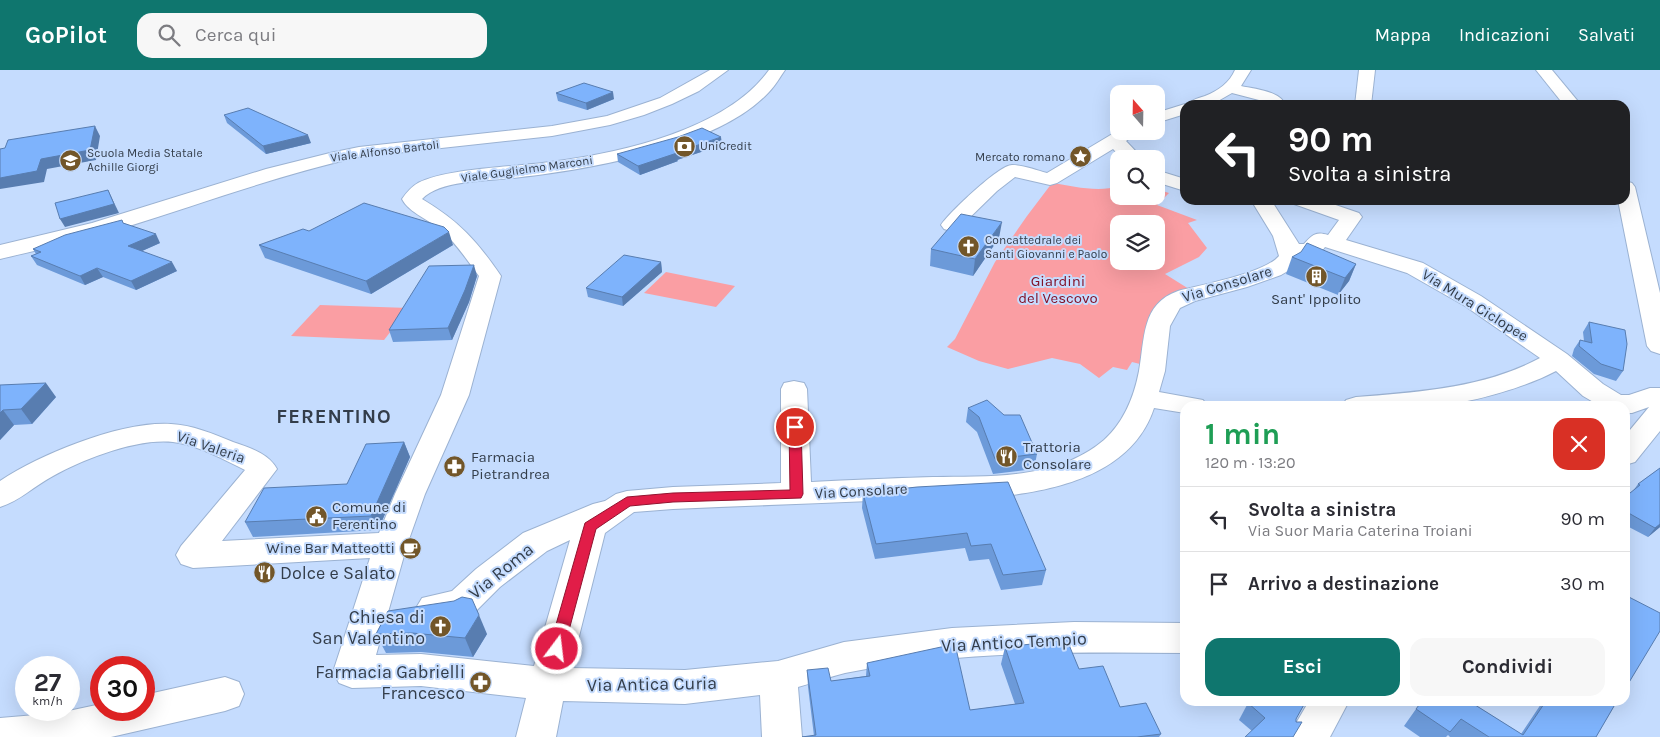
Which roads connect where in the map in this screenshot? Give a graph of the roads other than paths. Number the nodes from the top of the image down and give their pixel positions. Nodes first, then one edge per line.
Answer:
1 (720, 70) edge
2 (777, 70) edge
3 (1243, 70) edge
4 (1367, 70) edge
5 (1544, 70) edge
6 (1230, 88) junction
7 (1209, 100) edge
8 (1272, 100) edge
9 (1363, 100) edge
10 (1569, 100) edge
11 (1180, 111) edge
12 (1165, 115) edge
13 (1115, 140) edge
14 (1165, 179) edge
15 (1180, 183) edge
16 (1265, 205) edge
17 (1316, 205) edge
18 (1629, 205) edge
19 (951, 225) edge
20 (0, 239) edge
21 (49, 240) junction
22 (1333, 243) junction
23 (1290, 250) junction
24 (0, 252) edge
25 (1660, 346) edge
26 (1558, 358) junction
27 (794, 389) dead end
28 (1660, 397) edge
29 (1143, 398) junction
30 (1405, 401) edge
31 (1611, 401) edge
32 (1180, 404) edge
33 (1630, 404) edge
34 (1660, 412) edge
35 (1630, 449) edge
36 (796, 494) junction
37 (0, 496) edge
38 (627, 502) junction
39 (391, 545) junction
40 (391, 614) junction
41 (1180, 638) edge
42 (844, 658) joint
43 (778, 677) junction
44 (548, 684) junction
45 (225, 694) dead end
46 (1327, 706) edge
47 (0, 736) edge
48 (536, 737) edge
49 (782, 737) edge
50 (1308, 737) edge

1 - 21 street, Viale Alfonso Bartoli
2 - 39 street, Viale Guglielmo Marconi
3 - 6 street
4 - 9 street
5 - 10 street
6 - 7 street
6 - 8 street
11 - 12 street
13 - 19 street
14 - 15 street
16 - 23 street
17 - 22 street
18 - 25 street
20 - 21 street, Viale Alfonso Bartoli
21 - 24 street, Viale Alfonso Bartoli
22 - 23 street
22 - 26 street, Via Mura Ciclopee
23 - 29 street, Via Consolare
26 - 30 street
26 - 31 street, Via Mura Ciclopee
27 - 36 street
28 - 33 street, Via Mura Ciclopee
29 - 32 street
29 - 36 street, Via Consolare
34 - 35 street
36 - 38 street, Via Consolare
37 - 39 street, Via Valeria
38 - 40 street, Via Roma
38 - 44 street, Via Consolare
39 - 40 street
40 - 44 street, Via Antica Curia
41 - 42 street, Via Antico Tempio
42 - 43 street, Via Antica Curia
43 - 44 street, Via Antica Curia
43 - 49 street
44 - 48 street, Via Consolare
45 - 47 street
46 - 50 street

